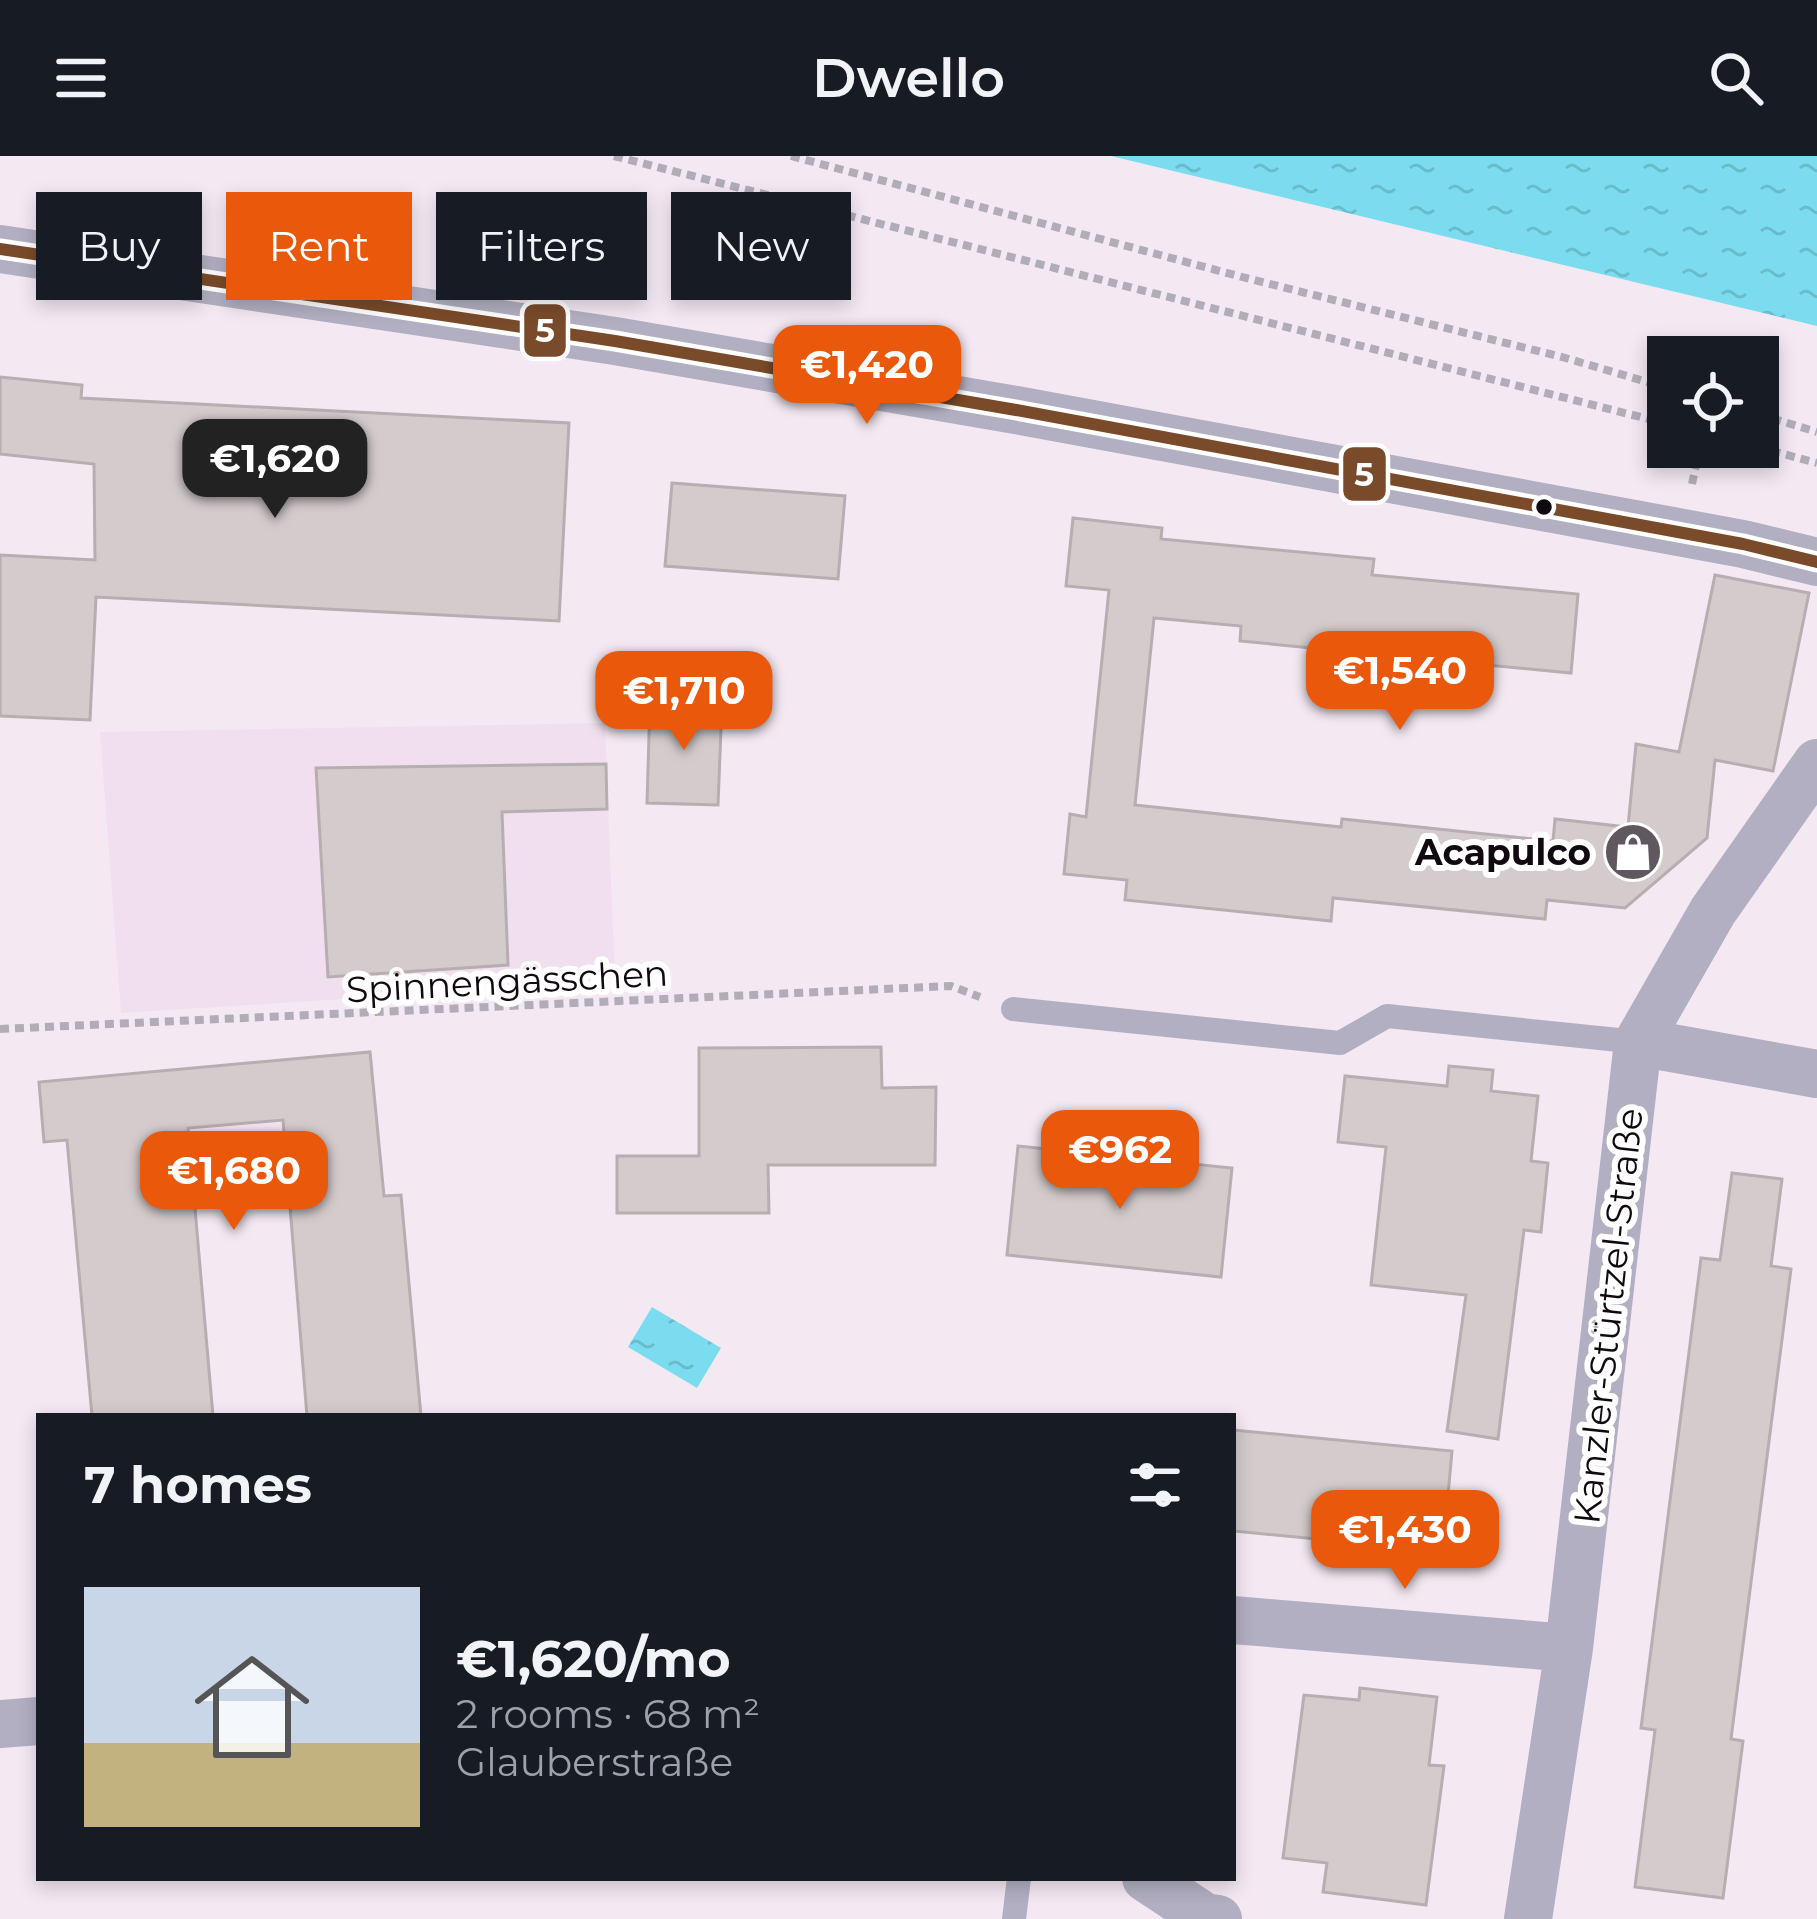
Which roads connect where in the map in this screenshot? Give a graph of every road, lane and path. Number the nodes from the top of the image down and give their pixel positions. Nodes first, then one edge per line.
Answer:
1 (614, 156) edge
2 (791, 156) edge
3 (0, 249) edge
4 (1647, 382) edge
5 (1647, 419) edge
6 (1779, 420) edge
7 (1817, 432) edge
8 (1779, 453) edge
9 (1817, 463) edge
10 (1817, 562) edge
11 (1817, 763) edge
12 (1013, 1010) joint
13 (0, 1029) edge
14 (1638, 1042) junction
15 (1817, 1075) edge
16 (1236, 1620) edge
17 (1569, 1648) junction
18 (36, 1720) edge
19 (0, 1724) edge
20 (1019, 1881) edge
21 (1151, 1881) edge
22 (1014, 1919) edge
23 (1218, 1919) edge
24 (1528, 1919) edge

1 - 5 path
2 - 4 path
3 - 10 street
6 - 7 path
8 - 9 path
11 - 14 street, Kanzler-Stürtzel-Straße
12 - 13 path, Spinnengässchen
12 - 14 lane
14 - 15 street
14 - 17 street, Kanzler-Stürtzel-Straße
16 - 17 street
17 - 24 street, Kanzler-Stürtzel-Straße
18 - 19 street
20 - 22 lane
21 - 23 street

